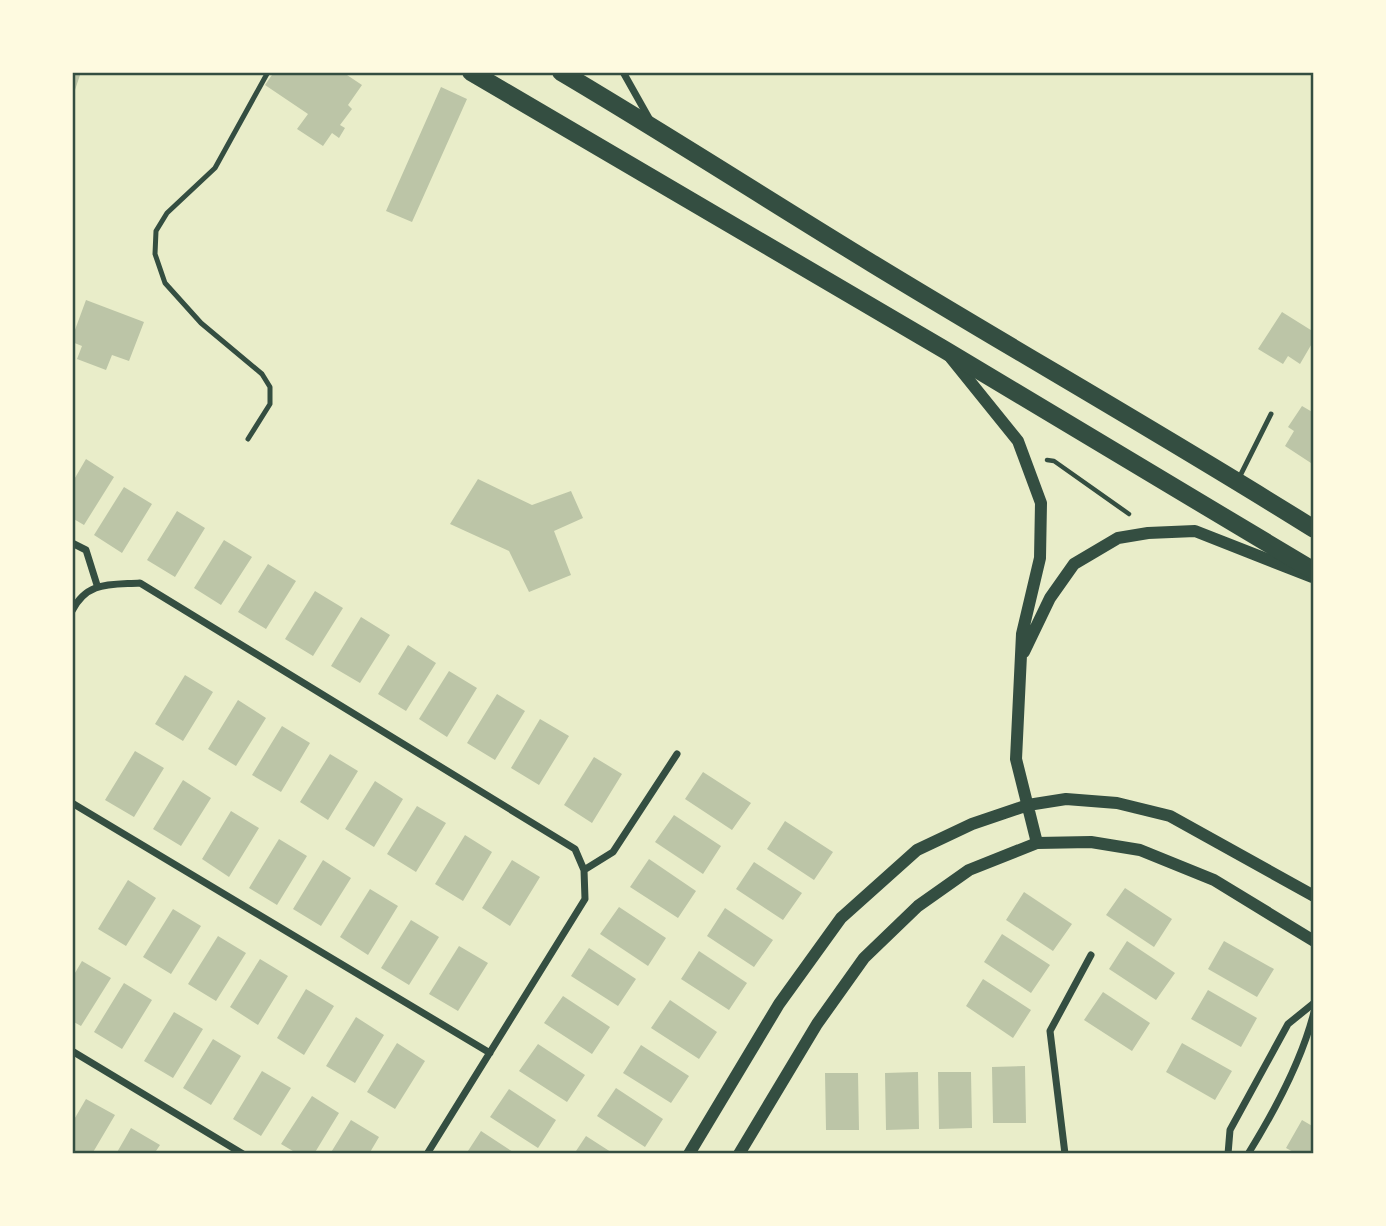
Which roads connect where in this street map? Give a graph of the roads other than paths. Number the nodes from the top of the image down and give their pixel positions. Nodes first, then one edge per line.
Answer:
1 (268, 72) edge
2 (471, 72) edge
3 (561, 72) edge
4 (623, 72) edge
5 (654, 127) junction
6 (945, 350) junction
7 (1271, 414) dead end
8 (248, 439) dead end
9 (1238, 481) junction
10 (1314, 529) edge
11 (72, 543) edge
12 (1314, 571) edge
13 (1314, 578) edge
14 (97, 585) junction
15 (72, 611) edge
16 (1020, 659) junction
17 (677, 754) dead end
18 (72, 803) edge
19 (1028, 805) junction
20 (1037, 843) junction
21 (584, 870) junction
22 (1314, 896) edge
23 (1314, 941) edge
24 (1091, 955) dead end
25 (1314, 1003) edge
26 (1314, 1012) edge
27 (72, 1051) edge
28 (489, 1053) junction
29 (243, 1154) edge
30 (427, 1154) edge
31 (689, 1154) edge
32 (739, 1154) edge
33 (1065, 1154) edge
34 (1228, 1154) edge
35 (1248, 1154) edge

1 - 8 lane
2 - 6 main road
3 - 5 main road
4 - 5 street
5 - 9 main road
6 - 12 main road
6 - 16 street
7 - 9 lane
9 - 10 main road
11 - 14 street
13 - 16 street
14 - 15 street
14 - 21 street
16 - 19 street
17 - 21 street
18 - 28 street
19 - 20 street
19 - 22 street
19 - 31 street
20 - 23 street
20 - 32 street
21 - 28 street
24 - 33 street
25 - 34 street
26 - 35 street
27 - 29 street
28 - 30 street

